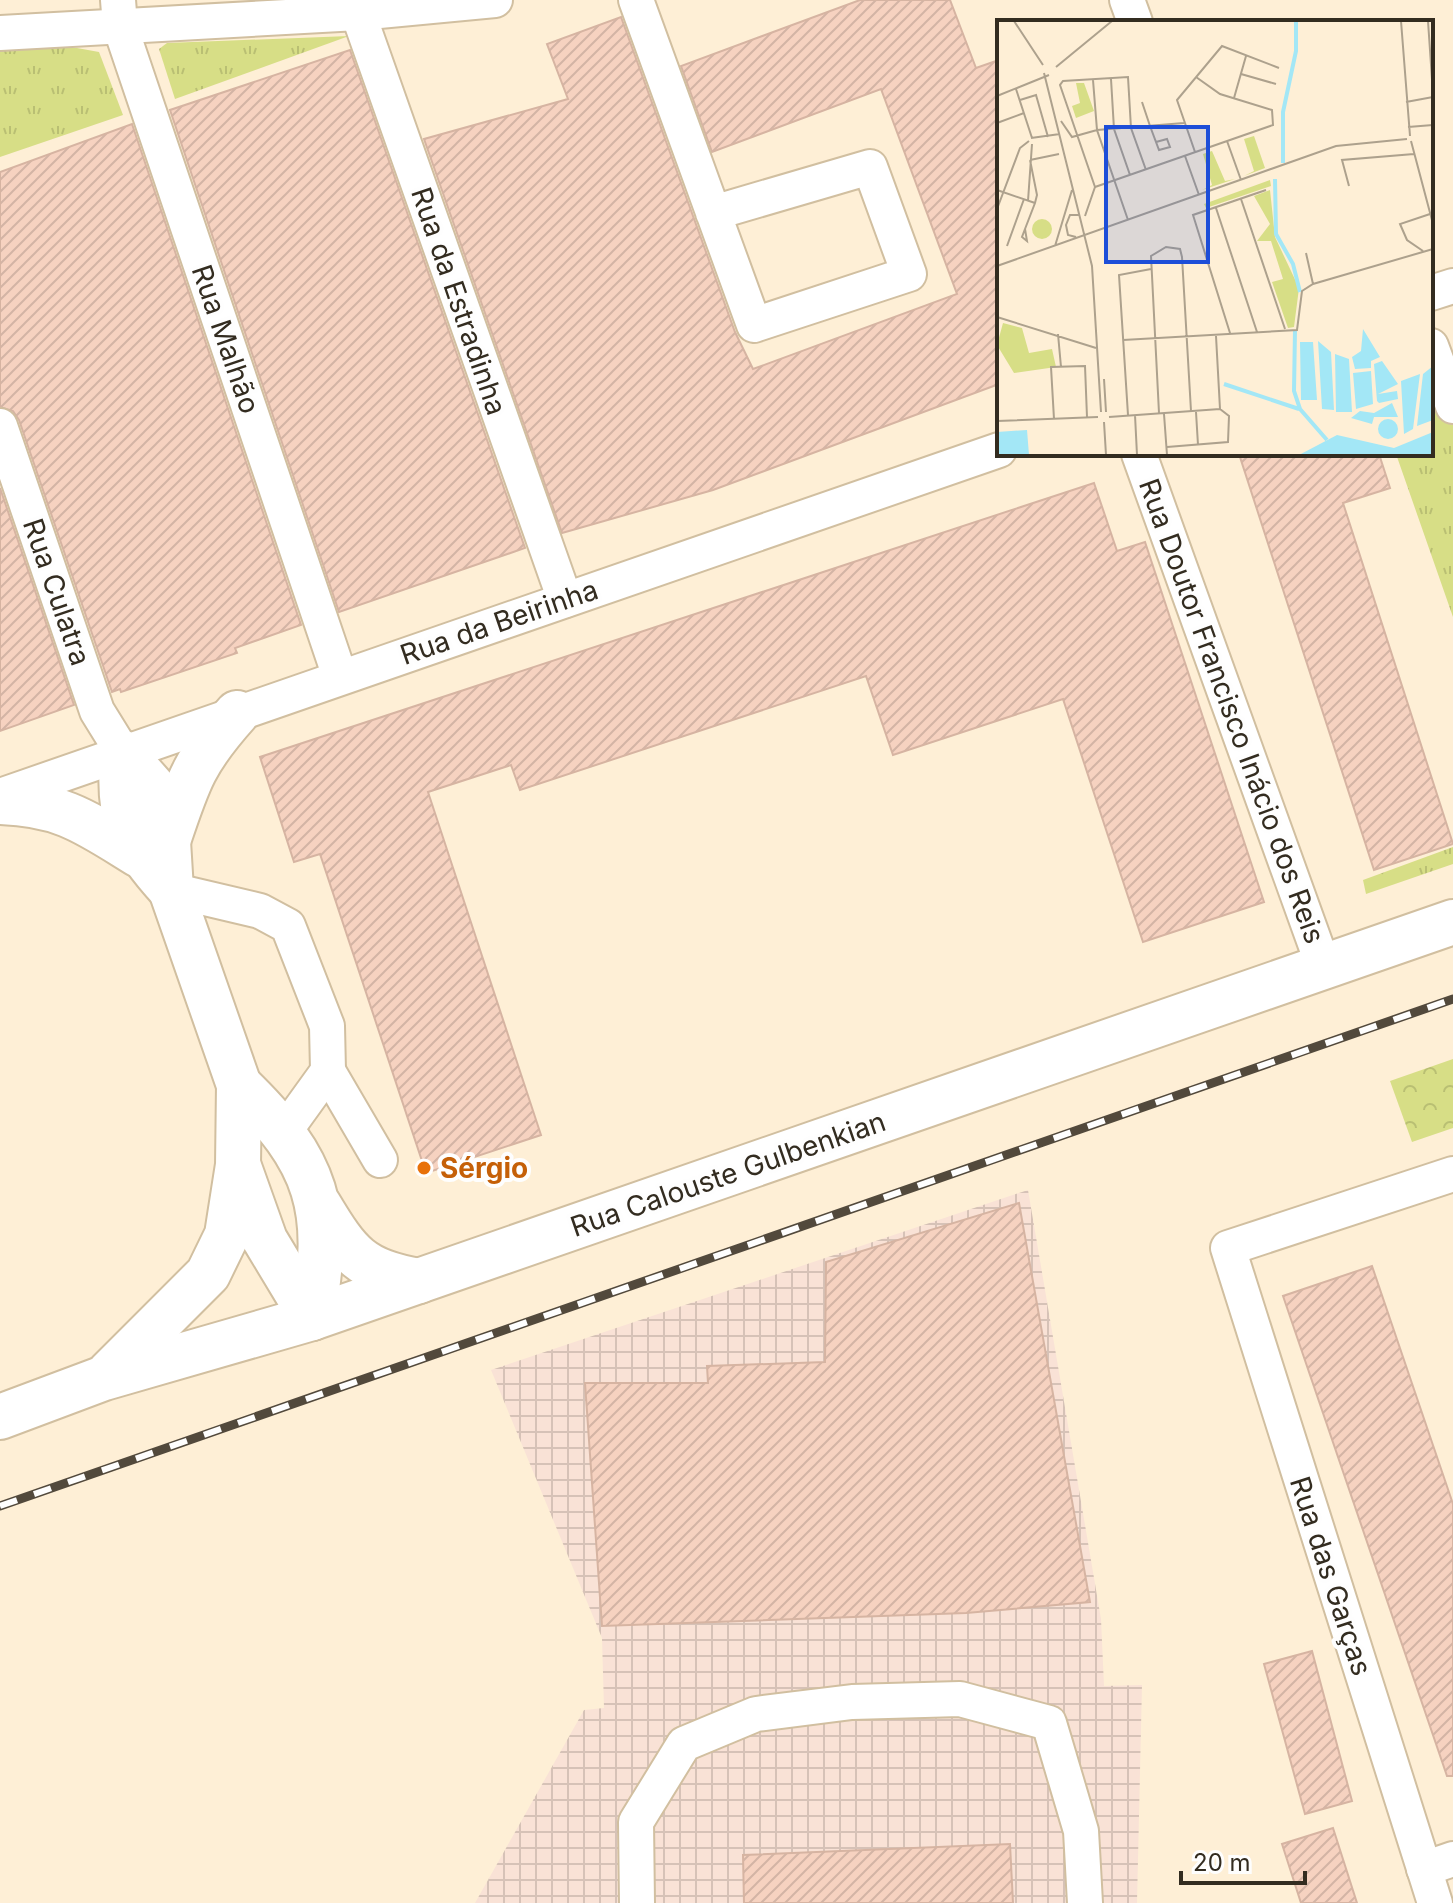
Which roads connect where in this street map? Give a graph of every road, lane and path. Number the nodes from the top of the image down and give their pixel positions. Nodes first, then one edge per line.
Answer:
1 (495, 0) edge
2 (636, 0) edge
3 (1127, 0) edge
4 (358, 7) edge
5 (119, 13) edge
6 (1134, 20) edge
7 (0, 33) edge
8 (713, 213) junction
9 (1453, 286) edge
10 (1433, 292) edge
11 (1433, 351) edge
12 (1453, 406) edge
13 (0, 426) edge
14 (997, 451) edge
15 (1140, 456) edge
16 (565, 600) junction
17 (340, 677) junction
18 (237, 713) junction
19 (123, 753) junction
20 (0, 796) edge
21 (0, 802) edge
22 (154, 848) junction
23 (171, 890) junction
24 (1453, 922) edge
25 (1324, 968) junction
26 (328, 1071) junction
27 (239, 1085) junction
28 (284, 1132) junction
29 (380, 1160) dead end
30 (238, 1165) junction
31 (1453, 1174) edge
32 (319, 1205) junction
33 (419, 1281) junction
34 (312, 1318) junction
35 (104, 1378) junction
36 (0, 1417) edge
37 (1438, 1864) edge
38 (637, 1903) edge
39 (1085, 1903) edge
40 (1435, 1903) edge

1 - 4 street
2 - 8 street
3 - 6 street
4 - 5 street
4 - 16 street, Rua da Estradinha
5 - 7 street
5 - 17 street, Rua Malhão
8 - 8 street
9 - 10 street
11 - 12 street
13 - 19 street, Rua Culatra
14 - 16 street, Rua da Beirinha
15 - 25 street, Rua Doutor Francisco Inácio dos Reis
16 - 17 street, Rua da Beirinha
17 - 18 street, Rua da Beirinha
18 - 19 street, Rua da Beirinha
18 - 22 street
19 - 20 street, Rua da Beirinha
19 - 22 street
21 - 22 street
22 - 23 street
23 - 26 street
23 - 27 street
24 - 25 street, Rua Calouste Gulbenkian
25 - 33 street, Rua Calouste Gulbenkian
26 - 28 street
26 - 29 street
27 - 28 street
27 - 30 street
28 - 32 street
30 - 34 street
30 - 35 street
31 - 37 street, Rua das Garças
32 - 33 street
32 - 34 street
33 - 34 street, Rua Calouste Gulbenkian
34 - 35 street, Rua Calouste Gulbenkian
35 - 36 street, Rua Calouste Gulbenkian
37 - 40 street, Rua das Garças
38 - 39 street

